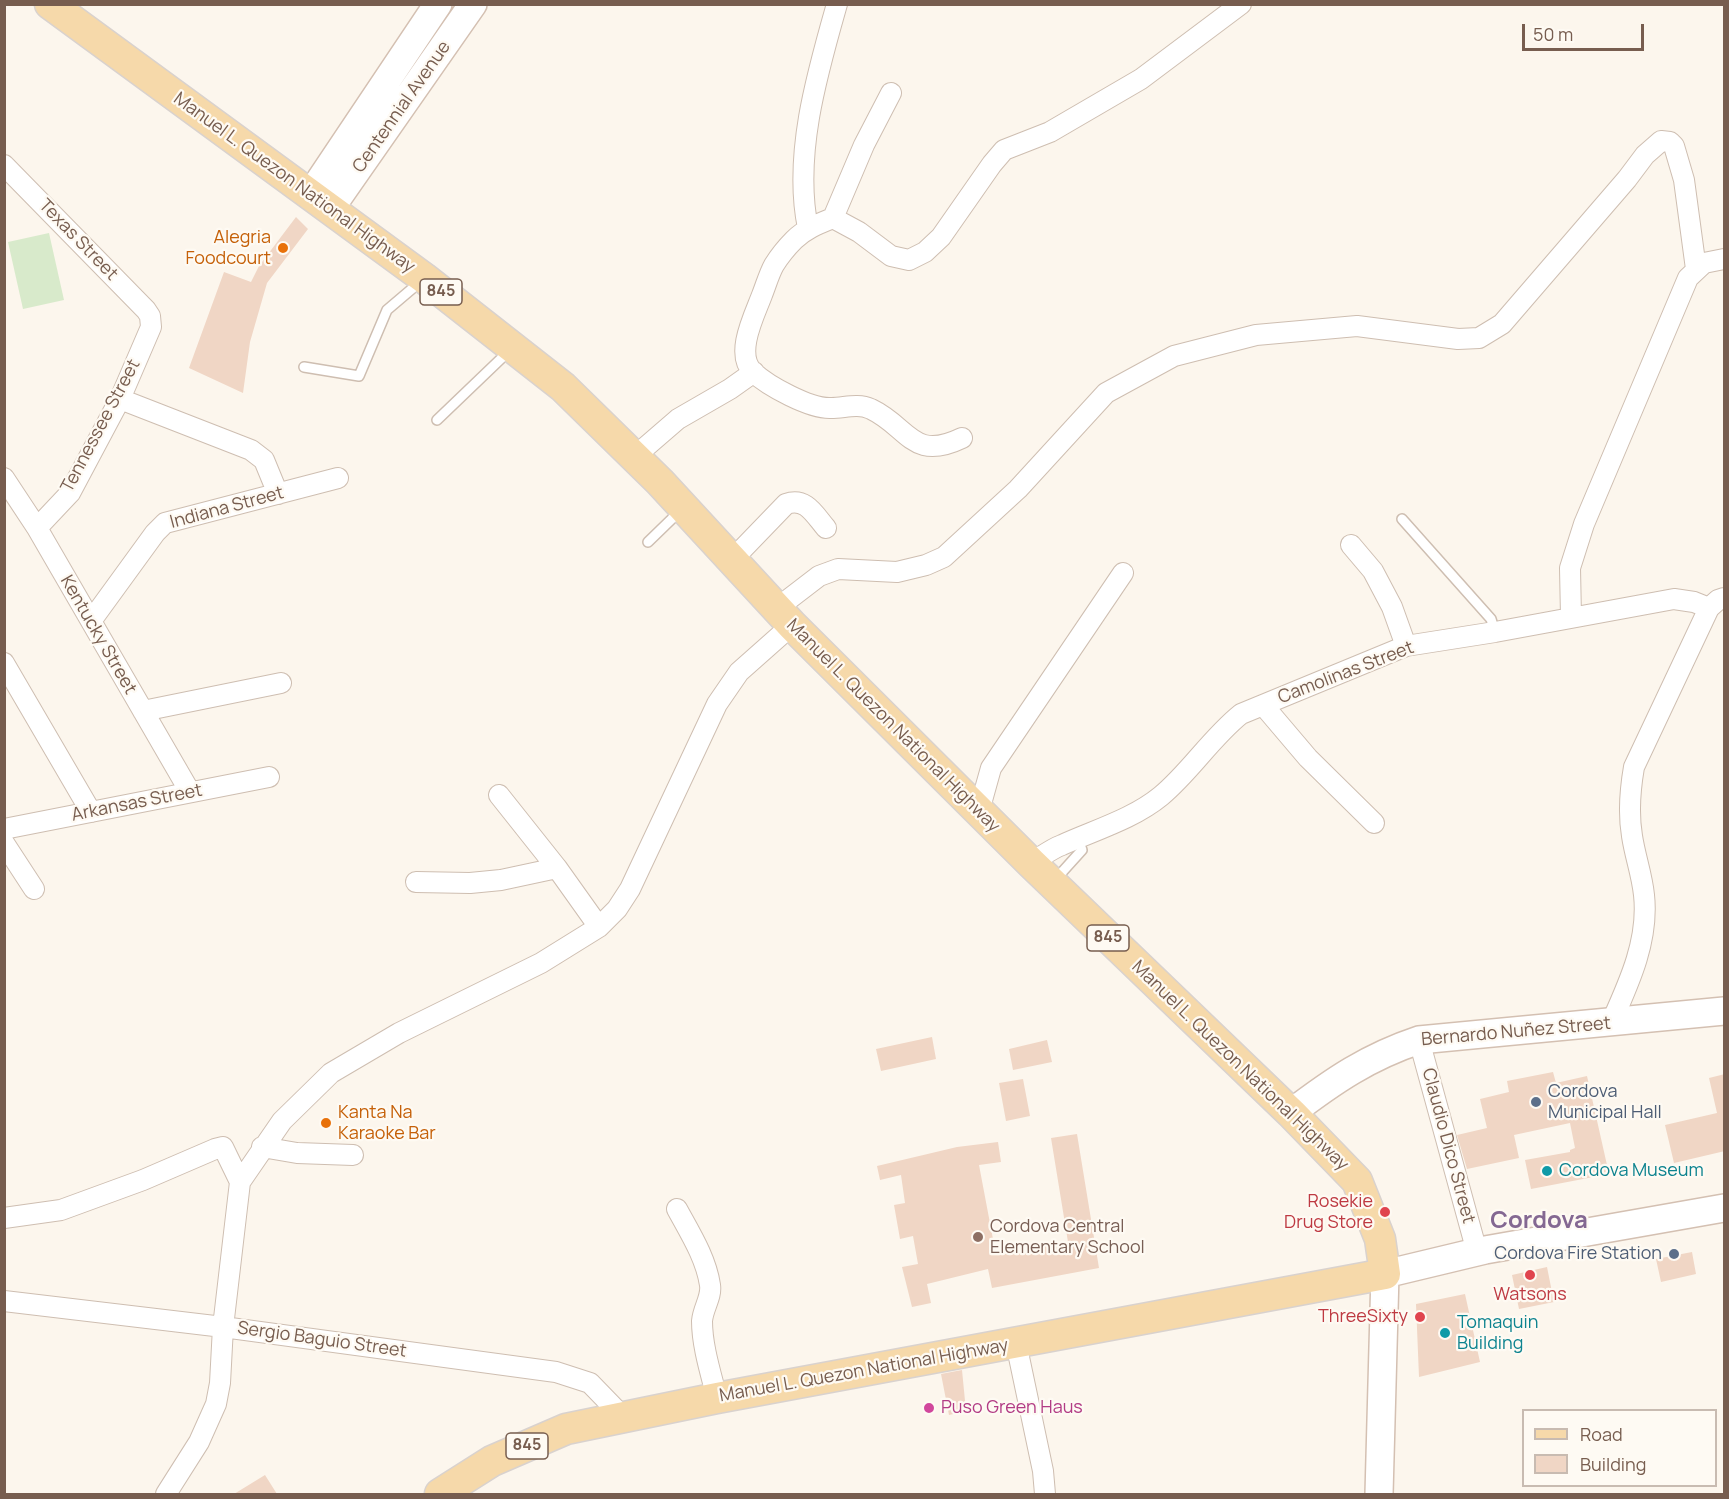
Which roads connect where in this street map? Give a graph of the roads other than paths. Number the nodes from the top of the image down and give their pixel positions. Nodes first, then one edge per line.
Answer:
1 (50, 4) edge
2 (438, 4) edge
3 (473, 4) edge
4 (837, 4) edge
5 (1241, 4) edge
6 (891, 93) dead end
7 (4, 165) edge
8 (320, 202) junction
9 (833, 218) junction
10 (808, 228) junction
11 (1725, 259) edge
12 (1696, 269) junction
13 (424, 278) junction
14 (150, 316) joint
15 (513, 346) junction
16 (304, 367) dead end
17 (754, 372) junction
18 (120, 399) junction
19 (437, 420) dead end
20 (962, 438) dead end
21 (634, 457) junction
22 (4, 478) edge
23 (338, 478) dead end
24 (278, 494) junction
25 (683, 508) junction
26 (1402, 519) dead end
27 (37, 528) junction
28 (826, 528) dead end
29 (648, 542) dead end
30 (1352, 545) dead end
31 (731, 561) junction
32 (1123, 573) dead end
33 (1717, 603) edge
34 (784, 617) junction
35 (1570, 617) junction
36 (91, 621) junction
37 (1495, 632) junction
38 (1406, 646) junction
39 (4, 663) edge
40 (281, 684) dead end
41 (1263, 705) junction
42 (143, 711) junction
43 (269, 777) dead end
44 (190, 792) junction
45 (499, 795) dead end
46 (91, 812) junction
47 (979, 812) junction
48 (1374, 823) dead end
49 (4, 829) edge
50 (1077, 839) junction
51 (4, 843) edge
52 (557, 868) junction
53 (1041, 873) junction
54 (416, 882) dead end
55 (34, 889) dead end
56 (599, 927) junction
57 (1725, 1011) edge
58 (1611, 1023) junction
59 (1419, 1040) junction
60 (1292, 1113) junction
61 (262, 1147) junction
62 (353, 1155) dead end
63 (240, 1182) junction
64 (1725, 1208) edge
65 (677, 1209) dead end
66 (4, 1218) edge
67 (1477, 1252) junction
68 (1385, 1274) junction
69 (4, 1301) edge
70 (223, 1327) junction
71 (1016, 1343) junction
72 (717, 1398) junction
73 (623, 1417) junction
74 (166, 1494) edge
75 (440, 1494) edge
76 (1045, 1494) edge
77 (1379, 1494) edge

1 - 8 main road, Manuel L. Quezon National Highway / 845
2 - 8 street, Centennial Avenue
3 - 8 street, Centennial Avenue
4 - 10 street
5 - 9 street
6 - 9 street
7 - 14 street, Texas Street
8 - 13 main road, Manuel L. Quezon National Highway / 845
9 - 10 street
10 - 17 street
11 - 12 street
12 - 34 street
12 - 35 street
13 - 15 main road, Manuel L. Quezon National Highway / 845
13 - 16 lane
14 - 18 street, Tennessee Street
15 - 19 lane
15 - 21 main road, Manuel L. Quezon National Highway / 845
17 - 20 street
17 - 21 street
18 - 24 street
18 - 27 street, Tennessee Street
21 - 25 main road, Manuel L. Quezon National Highway / 845
22 - 27 street, Kentucky Street
23 - 24 street, Indiana Street
24 - 36 street, Indiana Street
25 - 29 lane
25 - 31 main road, Manuel L. Quezon National Highway / 845
26 - 37 lane
27 - 36 street, Kentucky Street
28 - 31 street
30 - 38 street
31 - 34 main road, Manuel L. Quezon National Highway / 845
32 - 47 street
33 - 35 street, Camolinas Street
33 - 58 street
34 - 47 main road, Manuel L. Quezon National Highway / 845
34 - 56 street
35 - 37 street, Camolinas Street
36 - 42 street, Kentucky Street
37 - 38 street, Camolinas Street
38 - 41 street, Camolinas Street
39 - 46 street
40 - 42 street
41 - 48 street
41 - 50 street, Camolinas Street
42 - 44 street, Kentucky Street
43 - 44 street, Arkansas Street
44 - 46 street, Arkansas Street
45 - 52 street
46 - 49 street, Arkansas Street
47 - 53 main road, Manuel L. Quezon National Highway / 845
50 - 53 street, Camolinas Street
50 - 53 lane
51 - 55 street
52 - 54 street
52 - 56 street
53 - 60 main road, Manuel L. Quezon National Highway / 845
56 - 61 street
57 - 58 street, Bernardo Nuñez Street
58 - 59 street, Bernardo Nuñez Street
59 - 60 street, Bernardo Nuñez Street
59 - 67 street, Claudio Dico Street
60 - 68 main road, Manuel L. Quezon National Highway / 845
61 - 62 street
61 - 63 street
63 - 66 street
63 - 70 street
64 - 67 street
65 - 72 street
67 - 68 street
68 - 71 main road, Manuel L. Quezon National Highway / 845
68 - 77 street
69 - 70 street, Sergio Baguio Street
70 - 73 street, Sergio Baguio Street
70 - 74 street
71 - 72 main road, Manuel L. Quezon National Highway / 845
71 - 76 street
72 - 73 main road, Manuel L. Quezon National Highway / 845
73 - 75 main road, Manuel L. Quezon National Highway / 845

